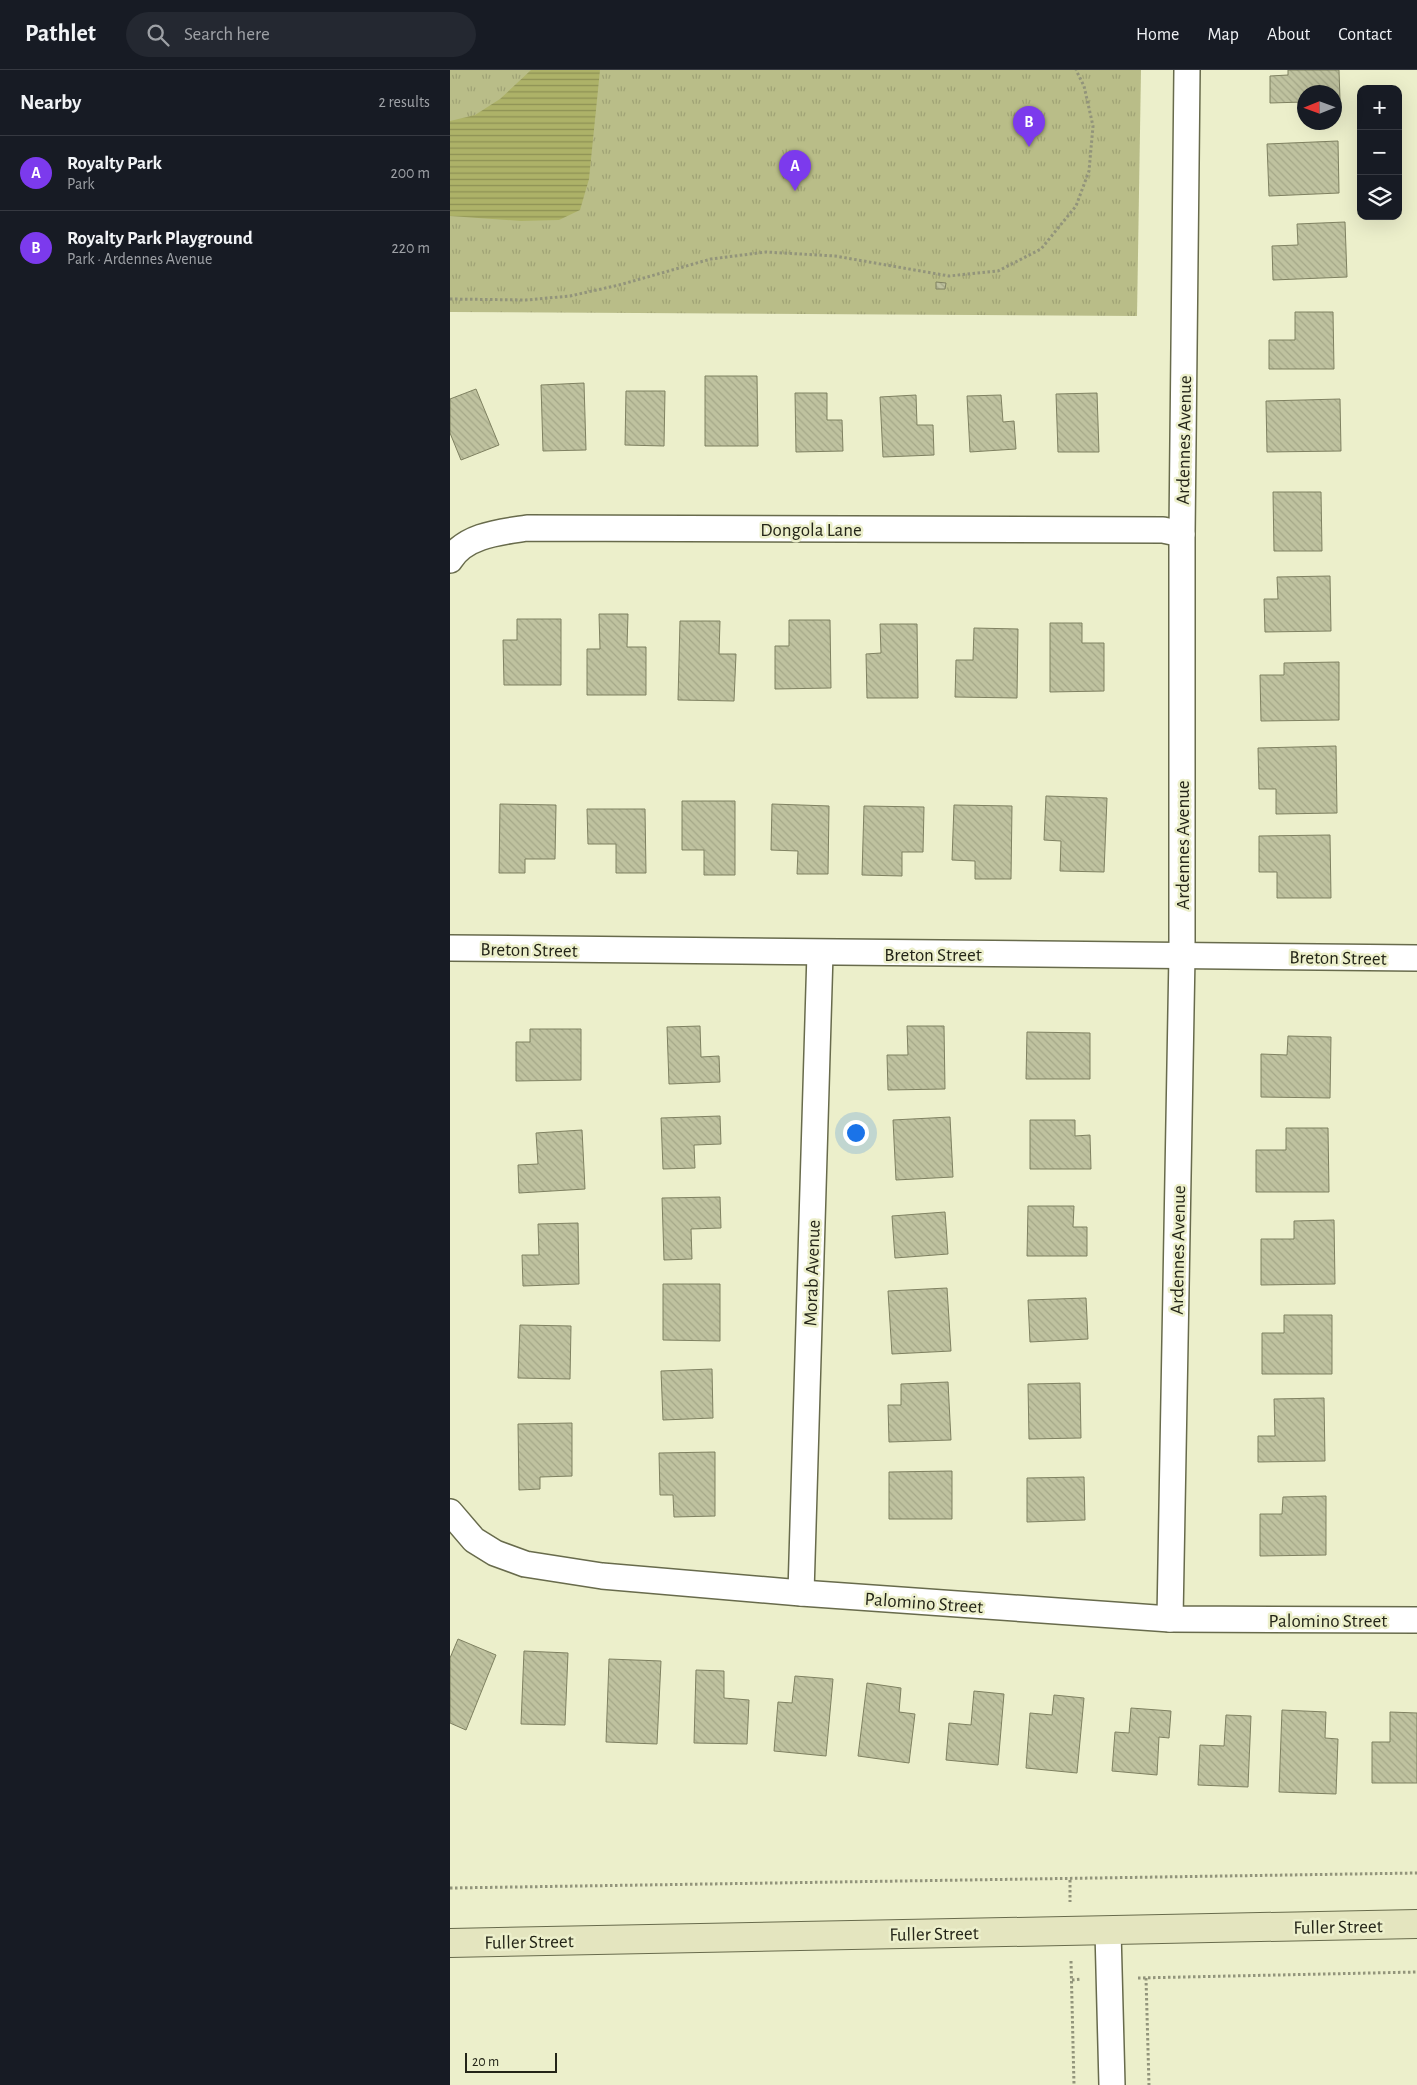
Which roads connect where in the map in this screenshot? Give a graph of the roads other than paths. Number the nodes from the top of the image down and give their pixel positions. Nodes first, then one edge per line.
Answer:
1 (1187, 70) edge
2 (1182, 534) junction
3 (450, 560) edge
4 (450, 948) edge
5 (820, 953) junction
6 (1182, 955) junction
7 (1417, 958) edge
8 (450, 1512) edge
9 (801, 1593) junction
10 (1170, 1619) junction
11 (1417, 1620) edge
12 (1417, 1924) edge
13 (1108, 1931) junction
14 (450, 1943) edge
15 (1112, 2085) edge

1 - 2 street, Ardennes Avenue
2 - 3 street, Dongola Lane
2 - 6 street, Ardennes Avenue
4 - 5 street, Breton Street
5 - 6 street, Breton Street
5 - 9 street, Morab Avenue
6 - 7 street, Breton Street
6 - 10 street, Ardennes Avenue
8 - 9 street, Palomino Street
9 - 10 street, Palomino Street
10 - 11 street, Palomino Street
12 - 13 street, Fuller Street
13 - 14 street, Fuller Street
13 - 15 street

